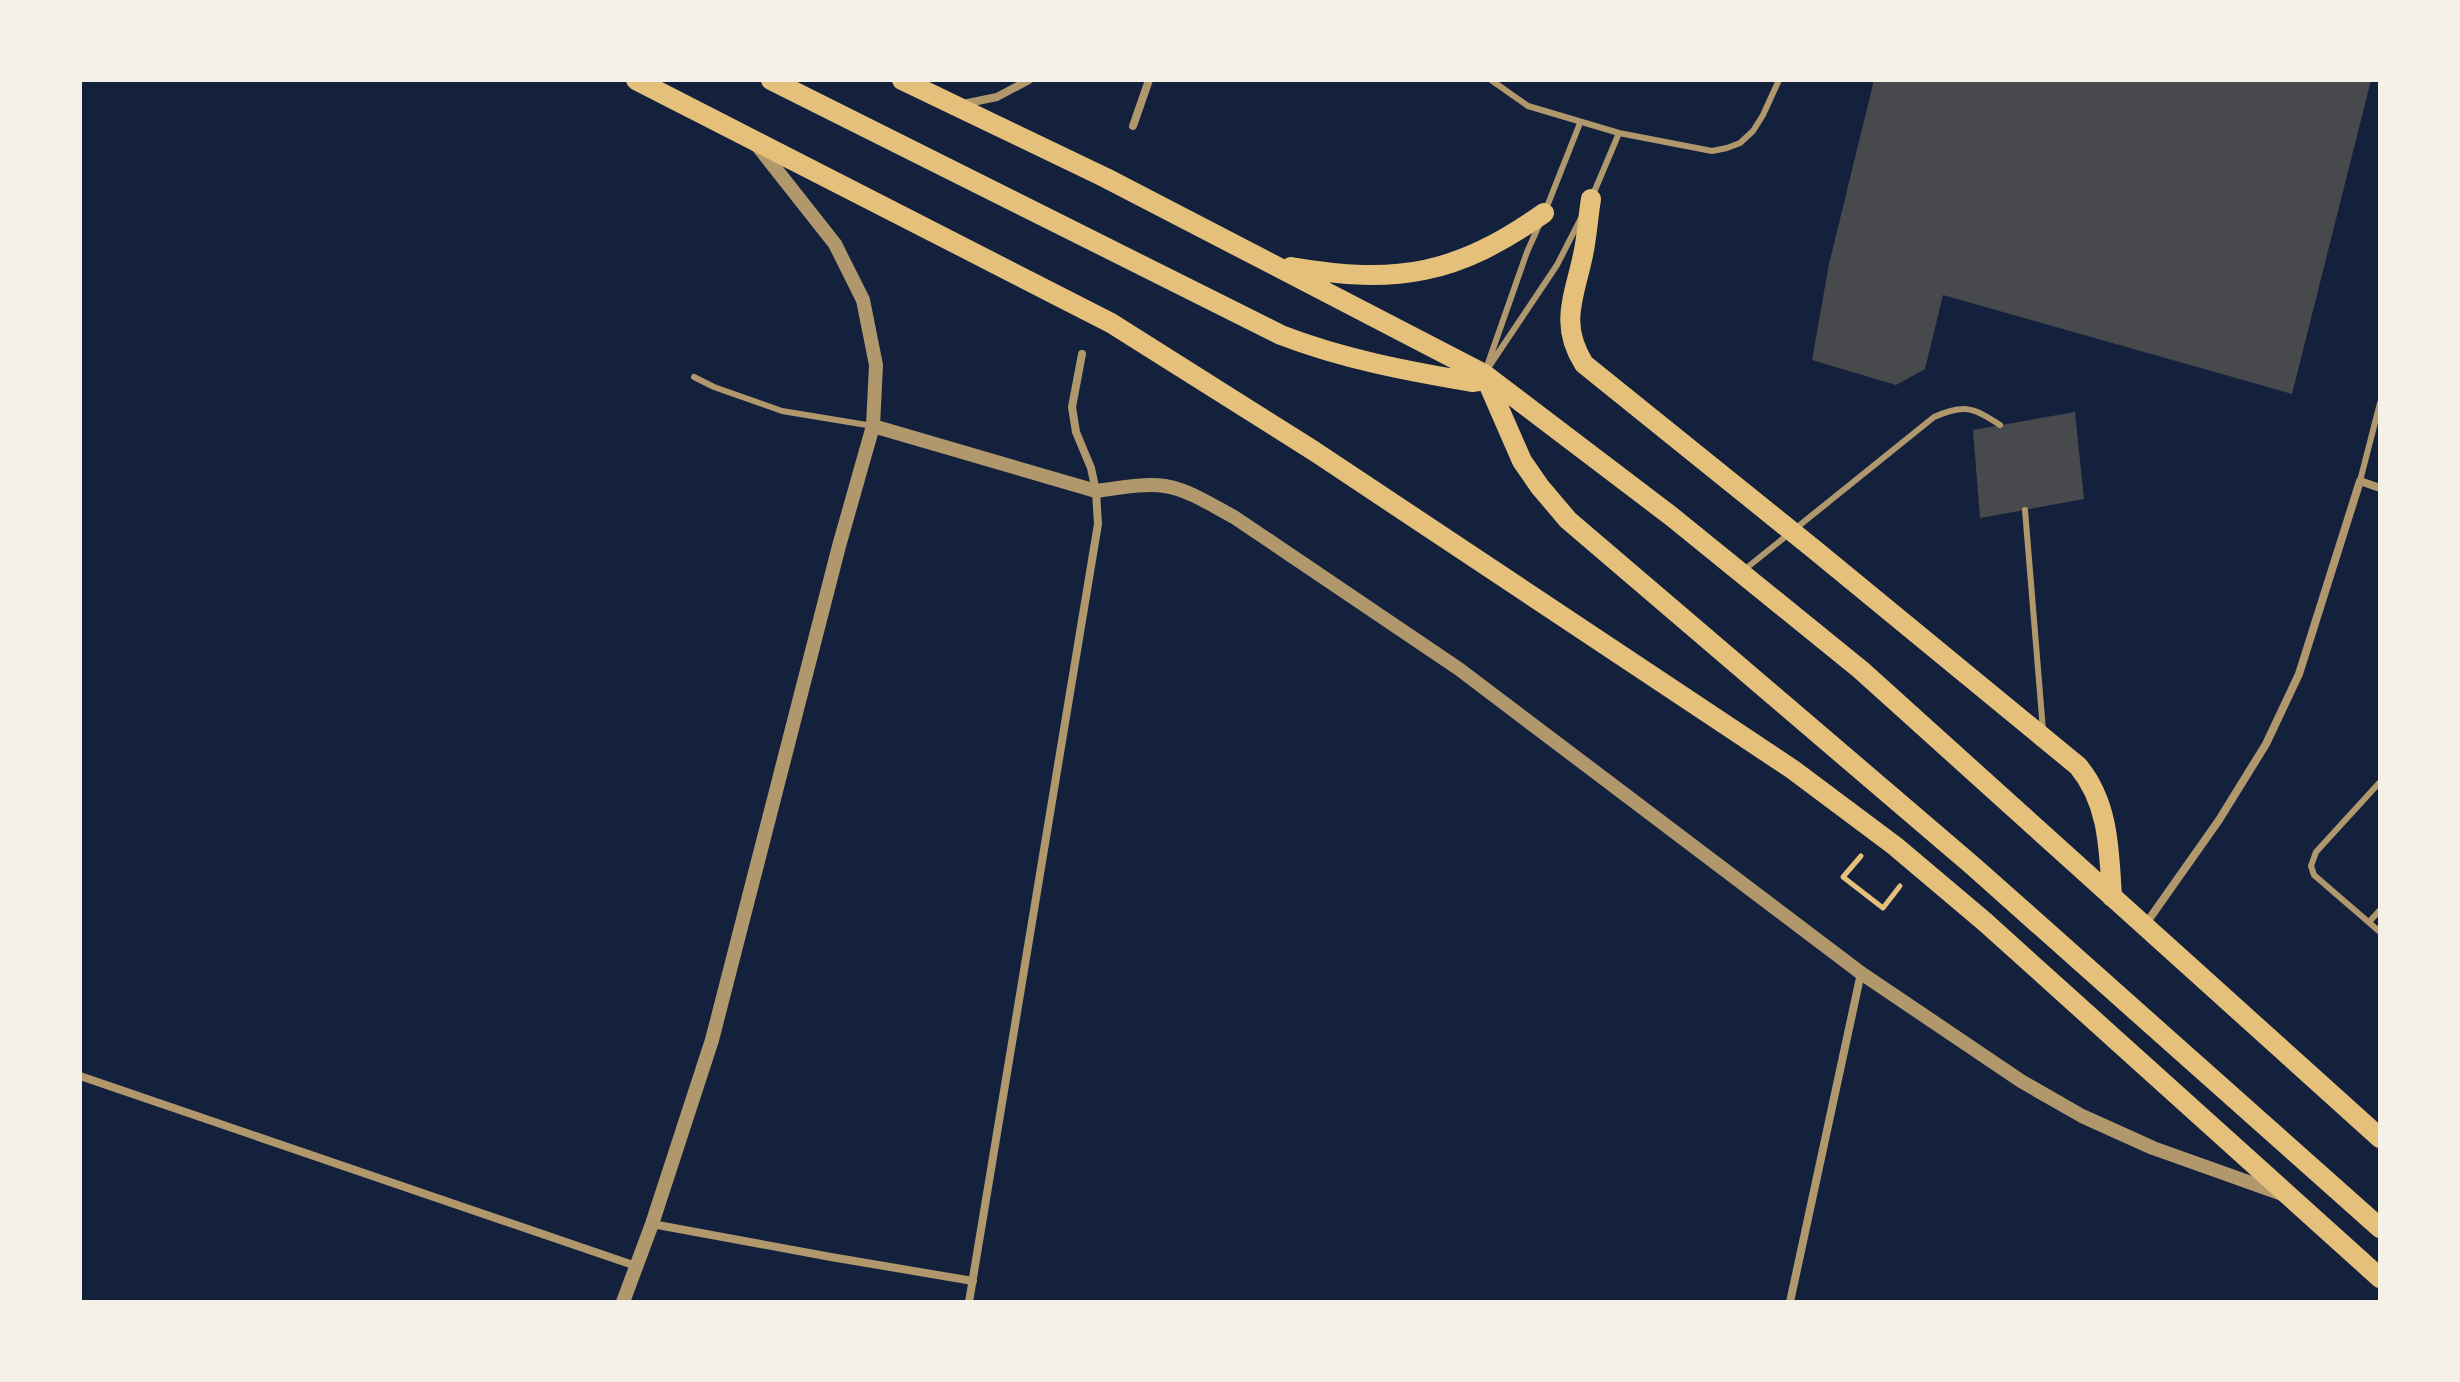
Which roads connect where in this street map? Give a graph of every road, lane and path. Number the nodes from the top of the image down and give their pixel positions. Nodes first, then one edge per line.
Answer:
1 (636, 80) edge
2 (771, 80) edge
3 (902, 80) edge
4 (1029, 80) edge
5 (1149, 80) edge
6 (1491, 80) edge
7 (1779, 80) edge
8 (954, 105) junction
9 (1580, 123) junction
10 (1133, 126) dead end
11 (1619, 133) junction
12 (753, 141) junction
13 (1591, 199) junction
14 (1544, 213) junction
15 (1273, 264) junction
16 (1082, 354) dead end
17 (1484, 374) junction
18 (694, 377) dead end
19 (2380, 403) edge
20 (2000, 425) dead end
21 (873, 426) junction
22 (2360, 481) junction
23 (2380, 488) edge
24 (1096, 491) junction
25 (2025, 510) dead end
26 (1791, 530) junction
27 (1741, 572) junction
28 (2044, 738) junction
29 (2380, 782) edge
30 (1843, 877) dead end
31 (2112, 897) junction
32 (1883, 908) dead end
33 (2380, 910) edge
34 (2369, 922) junction
35 (2145, 925) junction
36 (2380, 932) edge
37 (1861, 973) junction
38 (80, 1076) edge
39 (2380, 1138) edge
40 (2291, 1197) junction
41 (652, 1224) junction
42 (2380, 1228) edge
43 (636, 1266) junction
44 (2380, 1278) edge
45 (973, 1281) junction
46 (623, 1302) edge
47 (969, 1302) edge
48 (1790, 1302) edge

1 - 12 main road
2 - 17 main road
3 - 8 main road
4 - 8 street
5 - 10 street
6 - 9 lane
7 - 11 lane
8 - 15 main road
9 - 11 lane
9 - 14 lane
11 - 13 lane
12 - 21 street
12 - 40 main road
13 - 17 lane
13 - 26 main road
14 - 15 main road
14 - 17 lane
15 - 17 main road
16 - 24 street
17 - 27 main road
17 - 42 main road
18 - 21 lane
19 - 22 lane
20 - 26 lane
21 - 24 street
21 - 41 street
22 - 23 street
22 - 35 street
24 - 37 street
24 - 45 street
25 - 28 lane
26 - 27 lane
26 - 28 main road
27 - 31 main road
28 - 31 main road
29 - 34 lane
30 - 32 path
31 - 35 main road
33 - 34 lane
34 - 36 lane
35 - 39 main road
37 - 40 street
37 - 48 street
38 - 43 street
40 - 44 main road
41 - 43 street
41 - 45 street
43 - 46 street
45 - 47 street

